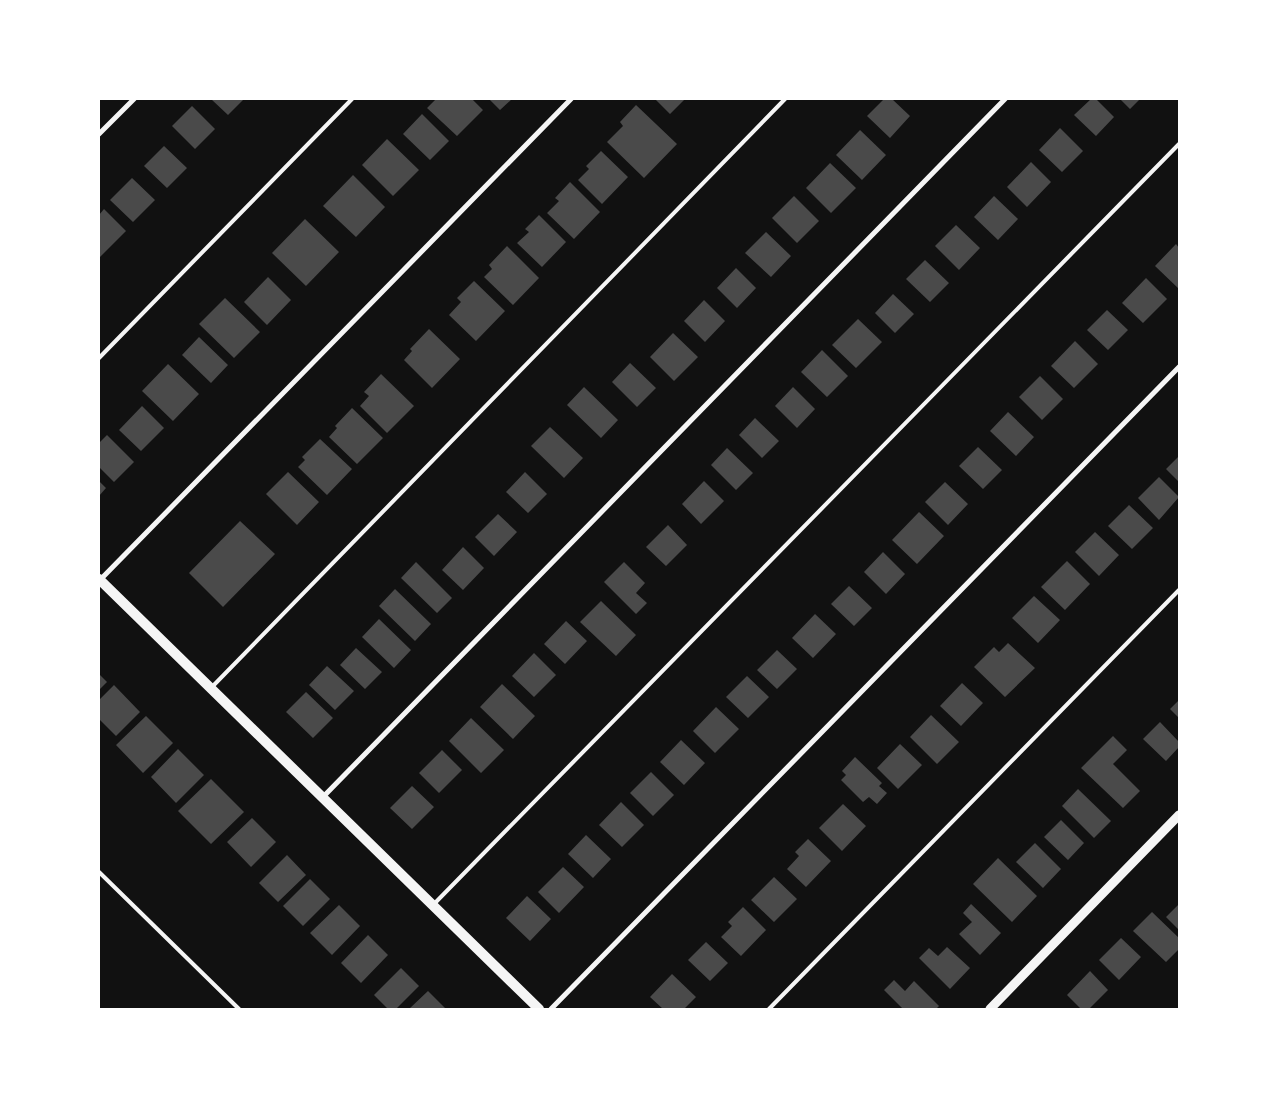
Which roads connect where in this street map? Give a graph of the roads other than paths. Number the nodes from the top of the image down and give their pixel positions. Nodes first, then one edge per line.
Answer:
1 (134, 99) edge
2 (352, 99) edge
3 (570, 99) edge
4 (785, 99) edge
5 (1005, 99) edge
6 (99, 134) edge
7 (1179, 144) edge
8 (99, 358) edge
9 (1179, 367) edge
10 (99, 580) edge
11 (1179, 590) edge
12 (211, 688) junction
13 (322, 797) junction
14 (1179, 815) edge
15 (99, 872) edge
16 (433, 906) junction
17 (239, 1009) edge
18 (539, 1009) edge
19 (551, 1009) edge
20 (769, 1009) edge
21 (990, 1009) edge

1 - 6 street
2 - 8 lane
3 - 10 street
4 - 12 lane
5 - 13 street
7 - 16 lane
9 - 19 street
10 - 12 main road
11 - 20 lane
12 - 13 main road
13 - 16 main road
14 - 21 street
15 - 17 lane
16 - 18 main road

